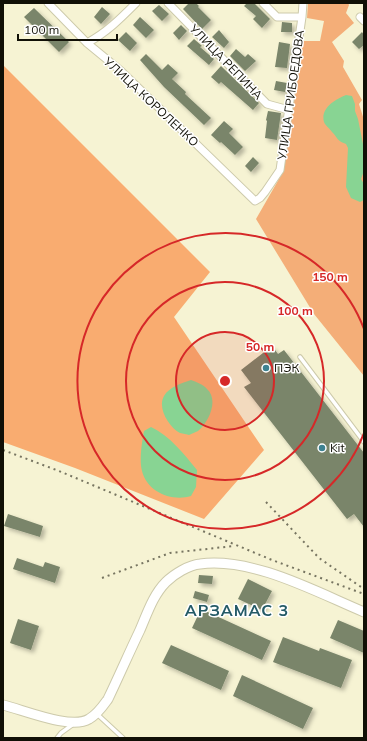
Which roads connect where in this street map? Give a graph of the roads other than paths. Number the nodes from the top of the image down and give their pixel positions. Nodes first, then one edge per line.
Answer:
1 (48, 3) edge
2 (136, 3) edge
3 (168, 3) edge
4 (263, 3) edge
5 (303, 3) edge
6 (302, 17) junction
7 (86, 43) junction
8 (289, 110) junction
9 (255, 201) joint
10 (300, 357) dead end
11 (364, 442) edge
12 (364, 612) edge
13 (3, 705) edge
14 (96, 714) junction
15 (75, 723) junction
16 (57, 738) edge
17 (123, 738) edge

1 - 7 street, УЛИЦА КОРОЛЕНКО
2 - 7 street
3 - 8 street, УЛИЦА РЕПИНА
4 - 6 street
5 - 6 street, УЛИЦА ГРИБОЕДОВА
6 - 8 street, УЛИЦА ГРИБОЕДОВА
7 - 9 street, УЛИЦА КОРОЛЕНКО
8 - 9 street, УЛИЦА ГРИБОЕДОВА
10 - 11 lane
12 - 14 street
13 - 15 street
14 - 15 street
14 - 17 lane
15 - 16 lane

